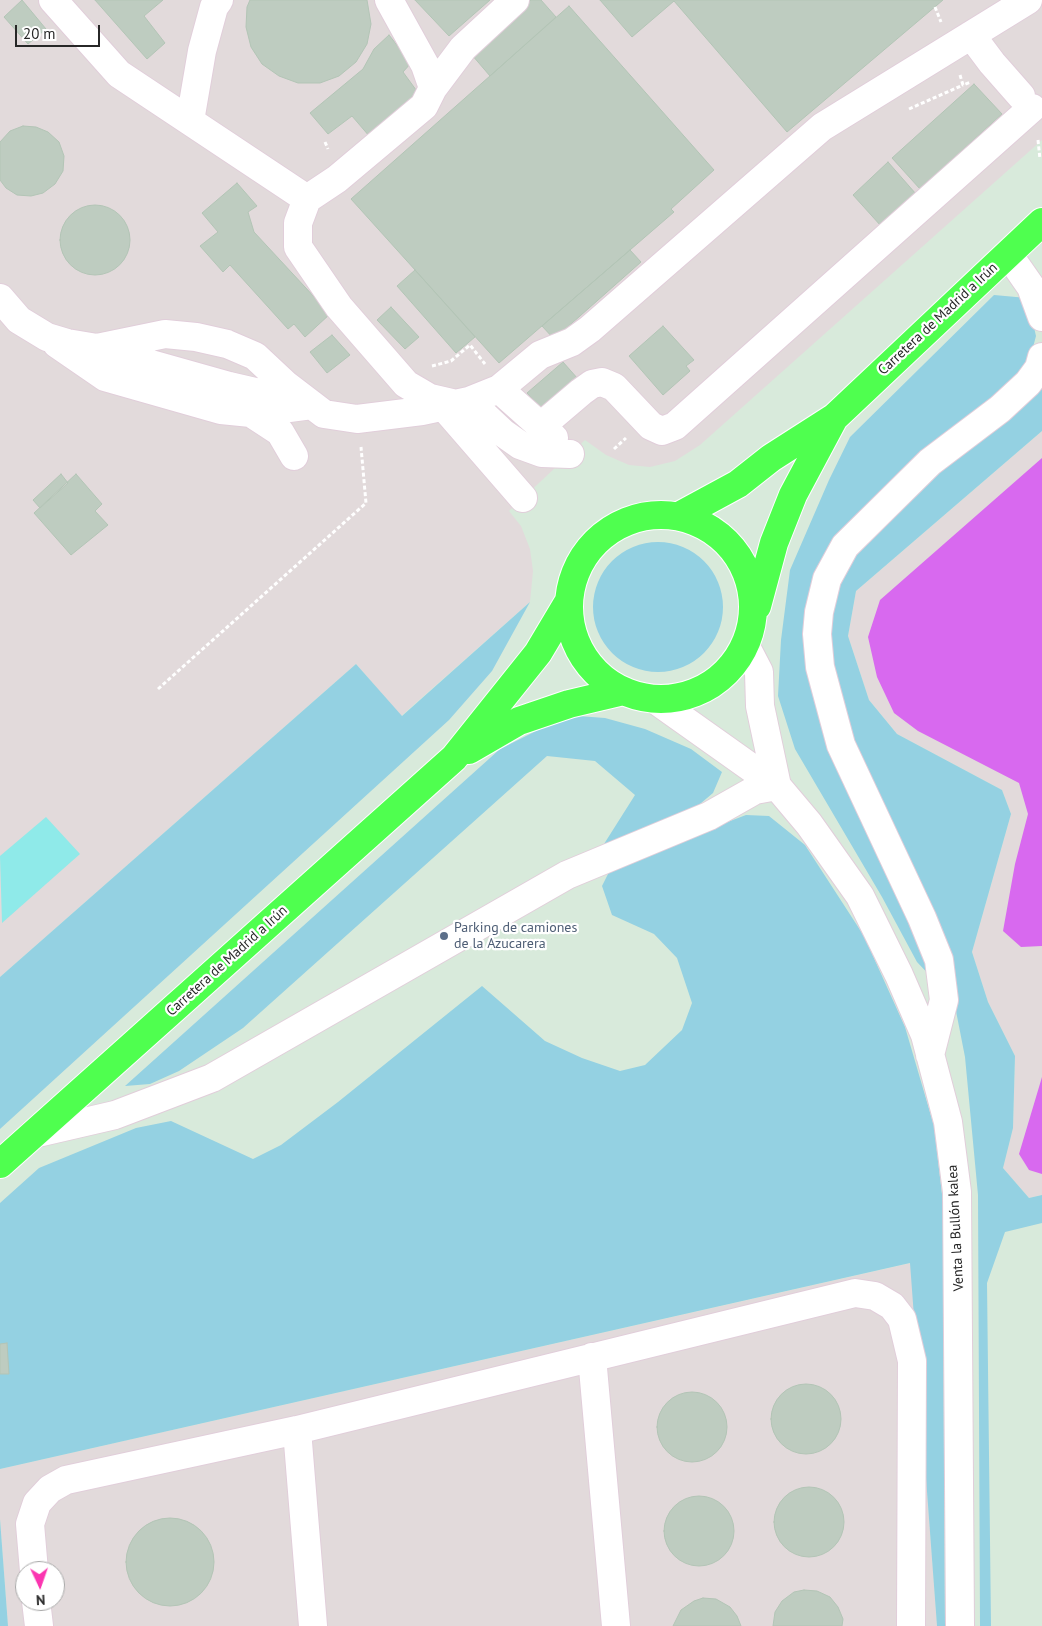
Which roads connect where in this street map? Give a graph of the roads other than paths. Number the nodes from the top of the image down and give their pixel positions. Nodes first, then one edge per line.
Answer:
1 (53, 0) edge
2 (219, 0) edge
3 (389, 0) edge
4 (515, 0) edge
5 (1028, 0) edge
6 (971, 35) junction
7 (433, 88) junction
8 (190, 121) junction
9 (307, 199) junction
10 (1042, 222) edge
11 (1008, 254) junction
12 (0, 298) edge
13 (1042, 317) edge
14 (47, 337) junction
15 (97, 348) junction
16 (1042, 357) edge
17 (499, 389) junction
18 (456, 404) junction
19 (312, 405) junction
20 (251, 413) junction
21 (835, 417) junction
22 (541, 426) junction
23 (294, 456) dead end
24 (523, 498) dead end
25 (679, 516) junction
26 (569, 601) junction
27 (748, 634) junction
28 (624, 691) junction
29 (653, 698) junction
30 (454, 758) junction
31 (777, 786) junction
32 (930, 1055) junction
33 (33, 1134) junction
34 (0, 1164) edge
35 (592, 1357) junction
36 (297, 1430) junction
37 (33, 1561) edge
38 (37, 1611) edge
39 (39, 1626) edge
40 (313, 1626) edge
41 (616, 1626) edge
42 (911, 1626) edge
43 (960, 1626) edge

1 - 8 street
2 - 8 street
3 - 7 street
4 - 7 street
5 - 6 street
6 - 17 street
6 - 22 street
7 - 9 street
8 - 9 street
9 - 18 street
10 - 11 highway, Carretera de Madrid a Irún
11 - 13 street
11 - 21 highway, Carretera de Madrid a Irún
12 - 14 street
14 - 15 street
14 - 20 street
15 - 19 street
15 - 19 street
16 - 32 street
17 - 18 street
17 - 22 street
18 - 19 street
18 - 22 street
18 - 24 street
19 - 20 street
20 - 23 street
21 - 25 highway
21 - 27 highway
25 - 26 highway
25 - 27 highway
26 - 28 highway
26 - 30 highway
27 - 29 highway
27 - 31 street
28 - 29 highway
28 - 30 highway
29 - 31 street
30 - 33 highway, Carretera de Madrid a Irún
31 - 32 street, Venta la Bullón kalea
31 - 33 street
32 - 43 street, Venta la Bullón kalea
33 - 34 highway, Carretera de Madrid a Irún
35 - 36 street
35 - 41 street
35 - 42 street
36 - 37 street
36 - 40 street
38 - 39 street

